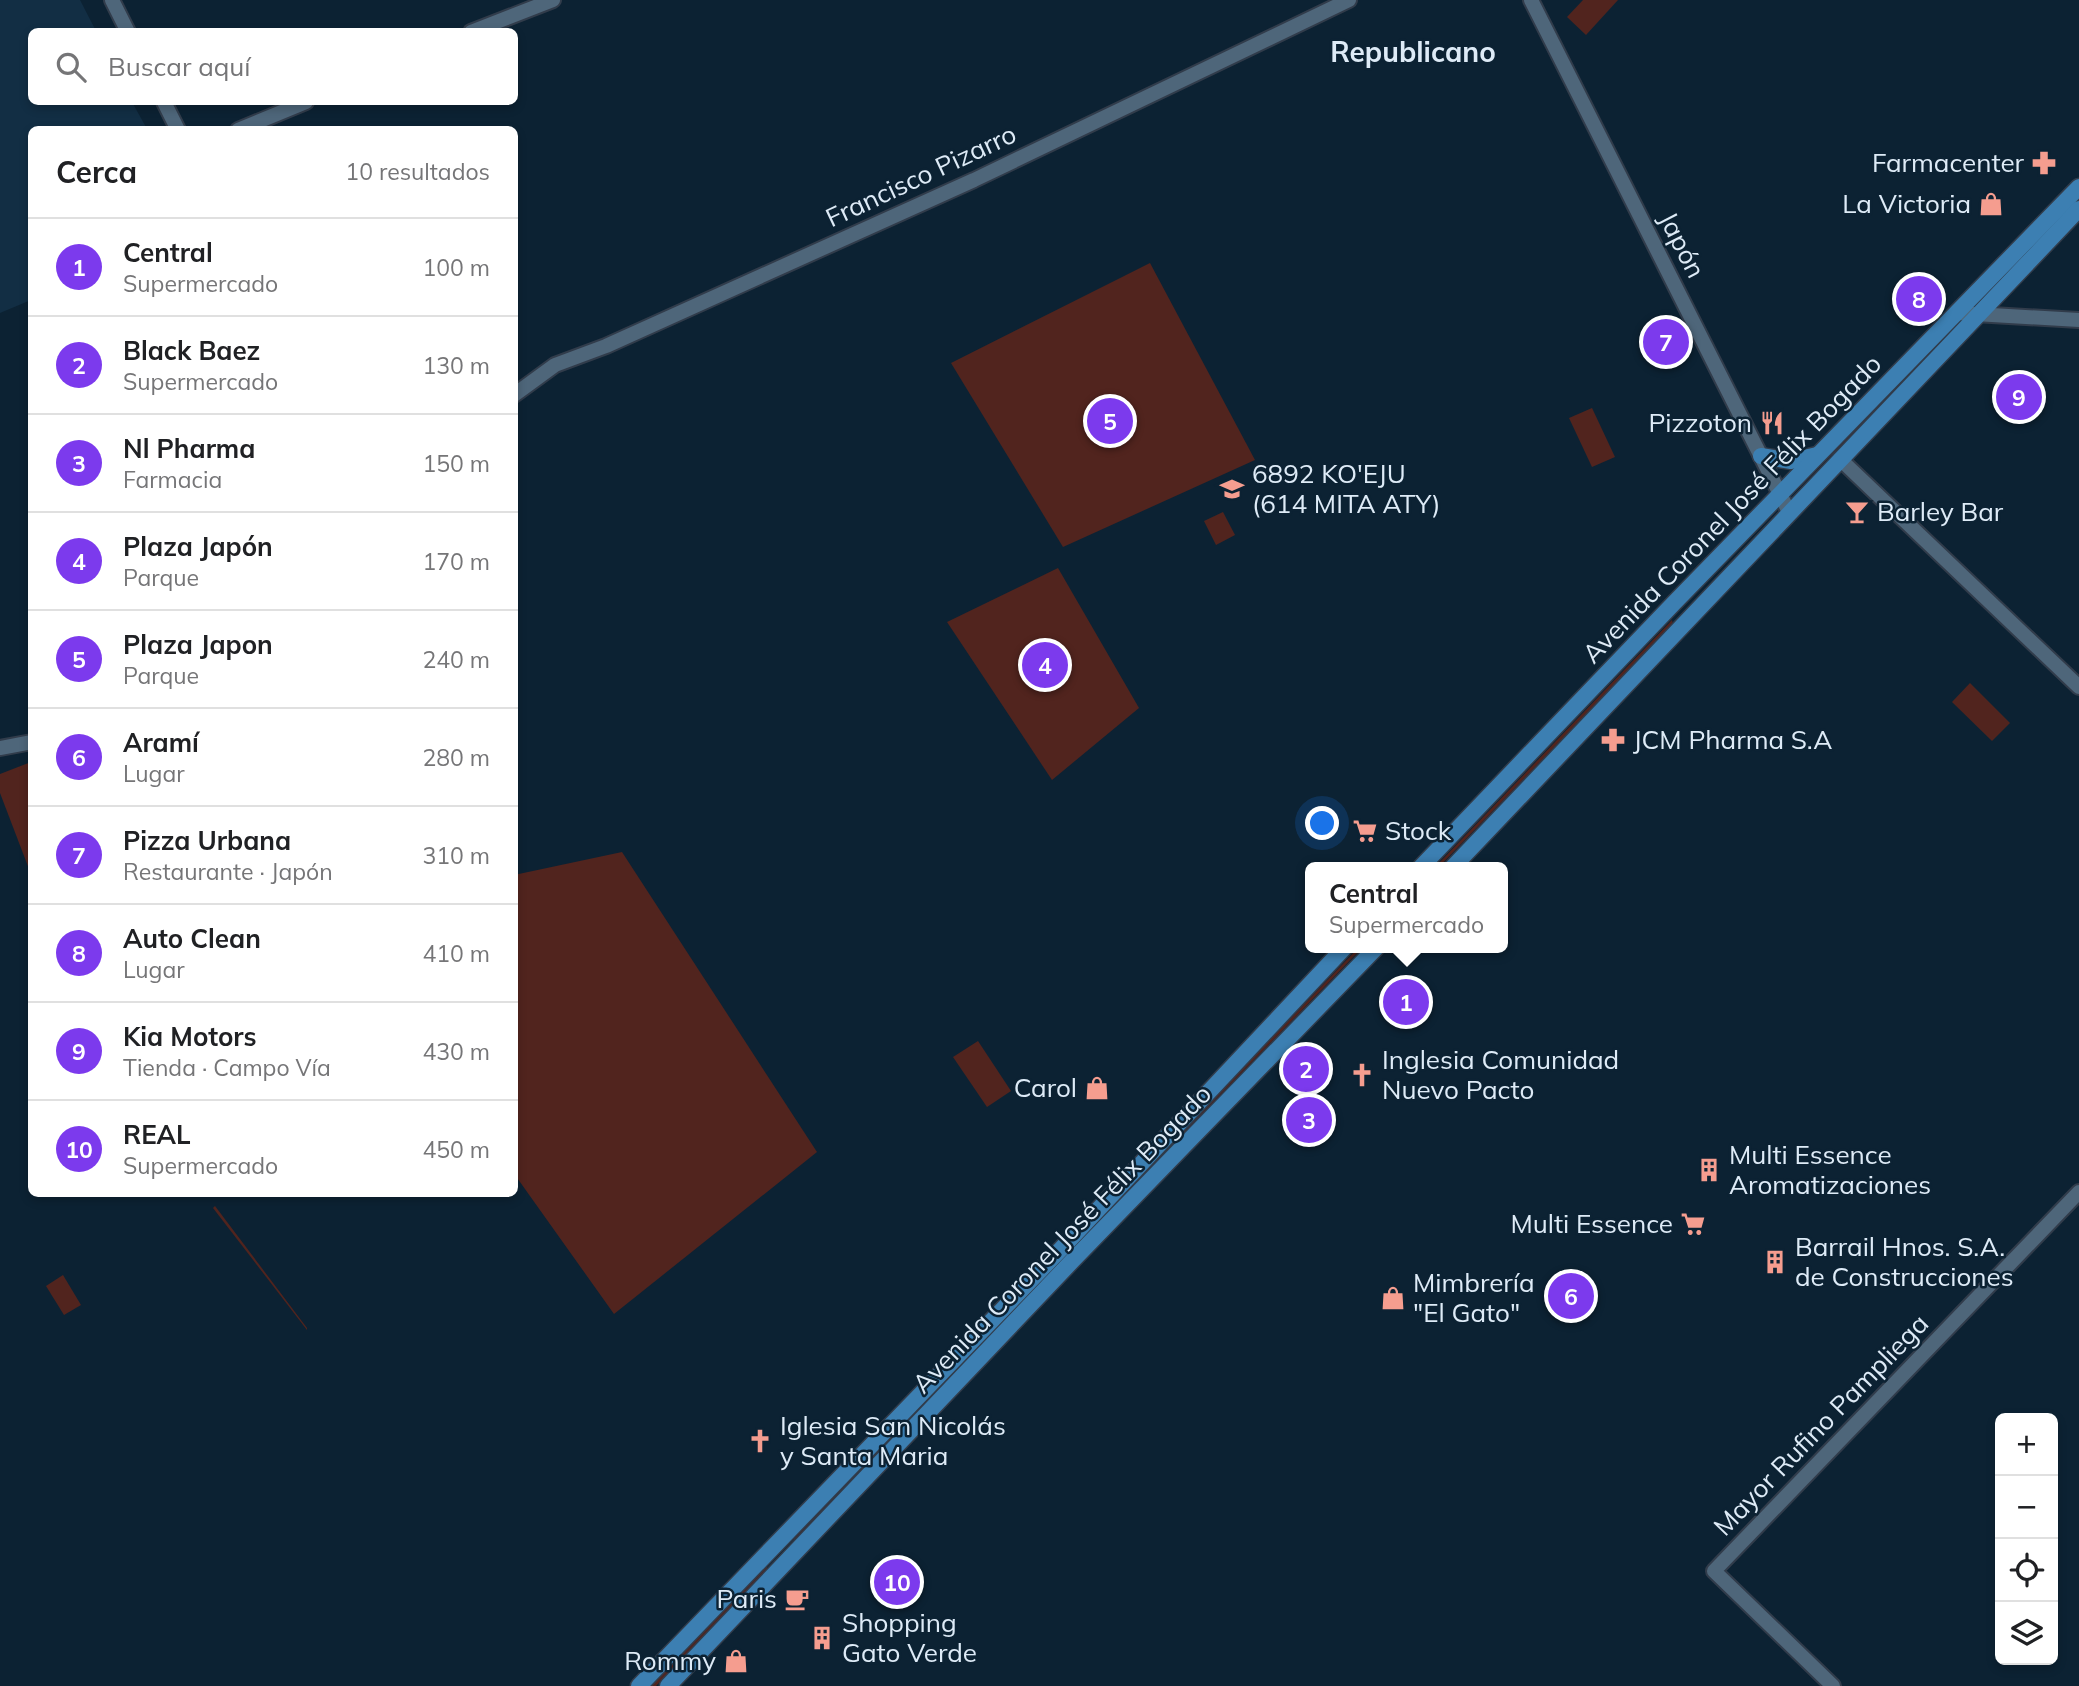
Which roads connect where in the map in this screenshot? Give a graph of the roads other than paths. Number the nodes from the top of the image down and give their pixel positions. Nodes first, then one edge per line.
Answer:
1 (112, 0) edge
2 (553, 0) edge
3 (1349, 0) edge
4 (1531, 0) edge
5 (126, 28) edge
6 (481, 28) edge
7 (166, 105) edge
8 (299, 105) edge
9 (176, 126) edge
10 (249, 126) edge
11 (2079, 187) edge
12 (2079, 209) edge
13 (1958, 313) junction
14 (1980, 314) junction
15 (2079, 320) edge
16 (518, 392) edge
17 (1819, 455) junction
18 (1760, 456) junction
19 (1840, 459) junction
20 (1780, 495) junction
21 (1789, 512) junction
22 (2079, 687) edge
23 (28, 743) edge
24 (0, 748) edge
25 (1427, 862) edge
26 (1457, 862) edge
27 (1339, 953) edge
28 (1371, 953) edge
29 (2079, 1192) edge
30 (951, 1363) junction
31 (964, 1375) junction
32 (639, 1686) edge
33 (668, 1686) edge
34 (1833, 1686) edge

1 - 5 street
2 - 6 street
3 - 16 street, Francisco Pizarro
4 - 18 street, Japón
7 - 9 street
8 - 10 street
11 - 13 main road, Avenida Coronel José Félix Bogado
12 - 14 main road, Avenida Coronel José Félix Bogado
13 - 14 street
13 - 17 main road, Avenida Coronel José Félix Bogado
14 - 15 street
14 - 19 main road, Avenida Coronel José Félix Bogado
17 - 18 main road
17 - 20 main road, Avenida Coronel José Félix Bogado
18 - 20 street, Japón
19 - 21 main road, Avenida Coronel José Félix Bogado
19 - 22 street
20 - 21 street, Japón
20 - 25 main road, Avenida Coronel José Félix Bogado
21 - 26 main road, Avenida Coronel José Félix Bogado
23 - 24 street
27 - 30 main road, Avenida Coronel José Félix Bogado
28 - 31 main road, Avenida Coronel José Félix Bogado
29 - 34 street, Mayor Rufino Pampliega
30 - 31 main road
30 - 32 main road, Avenida Coronel José Félix Bogado
31 - 33 main road, Avenida Coronel José Félix Bogado

